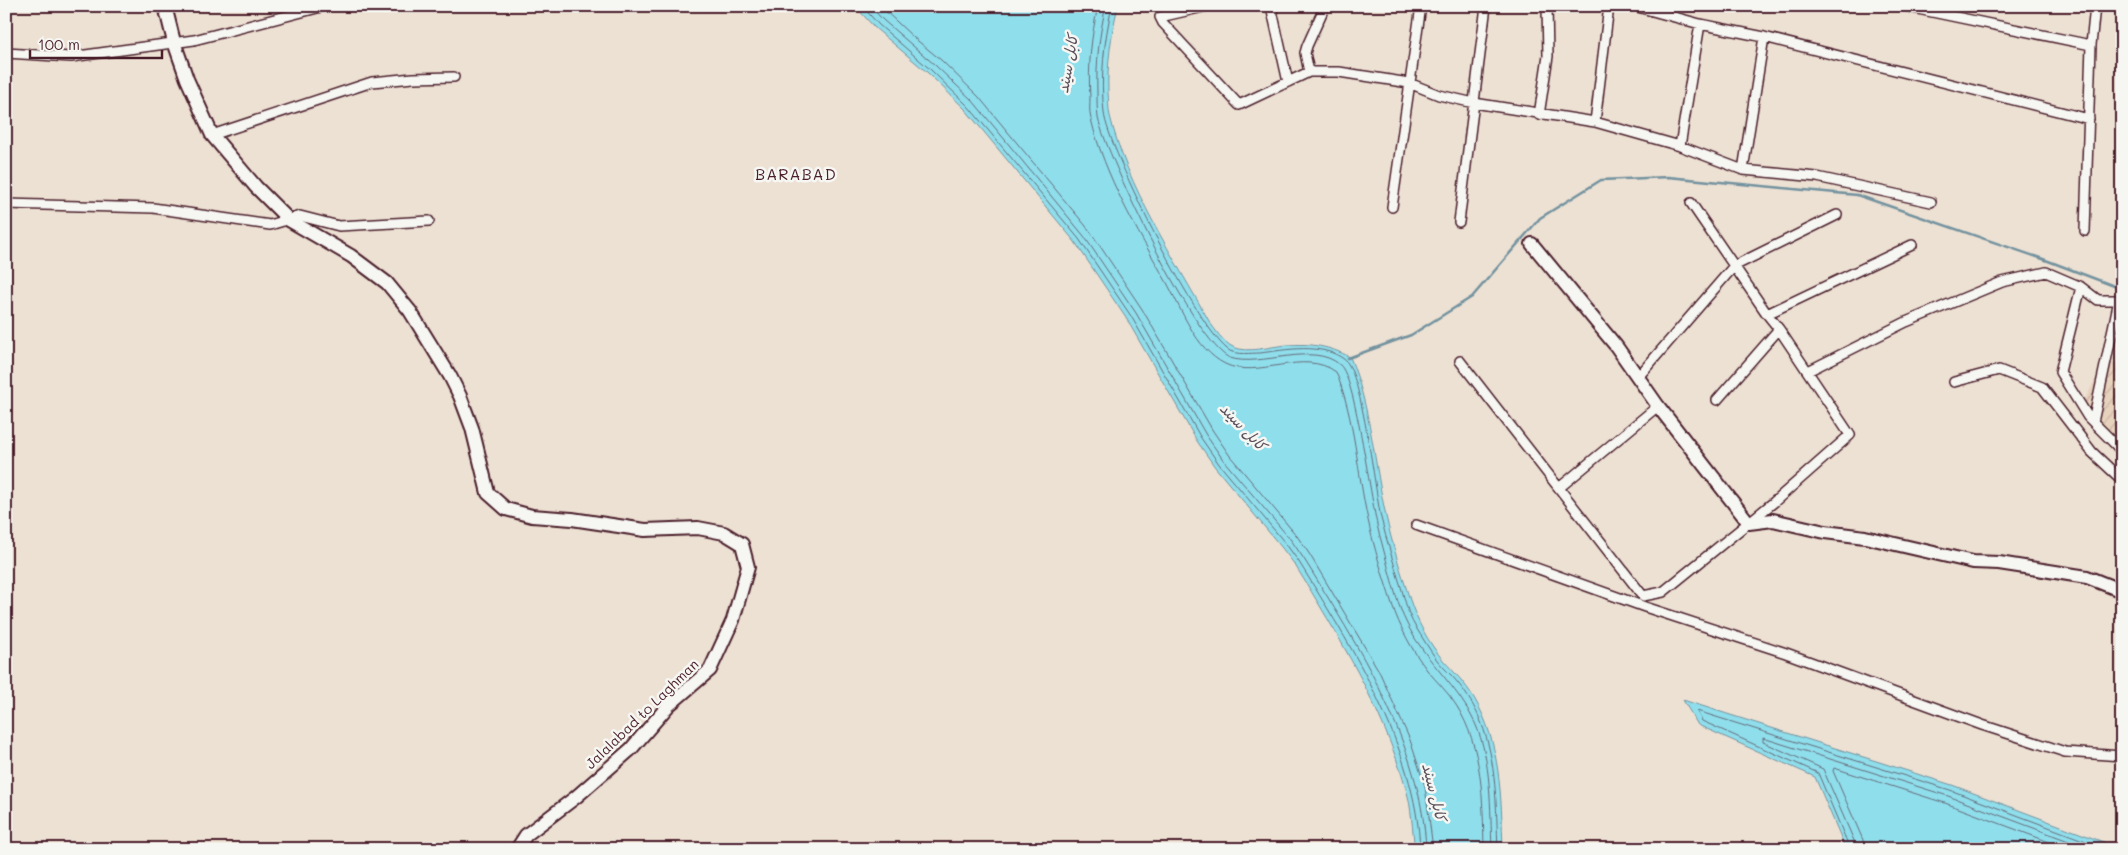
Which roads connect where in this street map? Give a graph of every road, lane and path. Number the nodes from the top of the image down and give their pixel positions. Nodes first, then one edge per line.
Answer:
1 (165, 6) edge
2 (325, 6) edge
3 (1208, 6) edge
4 (1271, 6) edge
5 (1325, 6) edge
6 (1421, 6) edge
7 (1486, 6) edge
8 (1547, 6) edge
9 (1609, 6) edge
10 (1634, 6) edge
11 (1903, 6) edge
12 (2095, 6) edge
13 (1700, 24) junction
14 (1764, 37) junction
15 (174, 42) junction
16 (2091, 45) junction
17 (6, 53) edge
18 (1309, 72) junction
19 (454, 77) dead end
20 (1288, 82) junction
21 (1409, 83) junction
22 (1474, 103) junction
23 (1539, 114) junction
24 (2089, 119) junction
25 (1596, 122) junction
26 (212, 135) junction
27 (1680, 146) junction
28 (1743, 170) junction
29 (1931, 202) dead end
30 (1691, 203) dead end
31 (6, 204) edge
32 (1392, 207) dead end
33 (1838, 215) dead end
34 (289, 220) junction
35 (429, 221) dead end
36 (1459, 222) dead end
37 (2085, 231) dead end
38 (1532, 244) dead end
39 (1912, 245) dead end
40 (1734, 266) junction
41 (2081, 287) junction
42 (2120, 300) edge
43 (1767, 314) junction
44 (1779, 328) junction
45 (1460, 361) dead end
46 (1808, 371) junction
47 (1638, 378) junction
48 (1954, 382) dead end
49 (1717, 400) dead end
50 (1658, 406) junction
51 (2093, 422) junction
52 (2122, 451) edge
53 (2122, 480) edge
54 (1559, 488) junction
55 (1749, 523) junction
56 (1416, 524) dead end
57 (2122, 591) edge
58 (2122, 756) edge
59 (517, 849) edge

1 - 15 street, Jalalabad to Laghman
2 - 15 street
3 - 20 street
4 - 20 street
5 - 18 street
6 - 21 street
7 - 22 street
8 - 23 street
9 - 25 street
10 - 13 street
11 - 16 street
12 - 16 street
13 - 14 street
13 - 27 street
14 - 24 street
14 - 28 street
15 - 17 street
15 - 26 street, Jalalabad to Laghman
16 - 24 street
18 - 20 street
18 - 21 street
19 - 26 street
21 - 22 street
21 - 32 street
22 - 23 street
22 - 36 street
23 - 25 street
24 - 37 street
25 - 27 street
26 - 34 street, Jalalabad to Laghman
27 - 28 street
28 - 29 street
30 - 40 street
31 - 34 street
33 - 40 street
34 - 35 street
34 - 59 street, Jalalabad to Laghman
38 - 47 street
39 - 43 street
40 - 43 street
40 - 47 street
41 - 42 street
41 - 46 street
41 - 51 street
42 - 51 street
43 - 44 street
44 - 46 street
44 - 49 street
45 - 54 street
46 - 55 street
47 - 50 street
48 - 53 street
50 - 54 street
50 - 55 street
51 - 52 street
54 - 55 street
55 - 57 street
56 - 58 street

